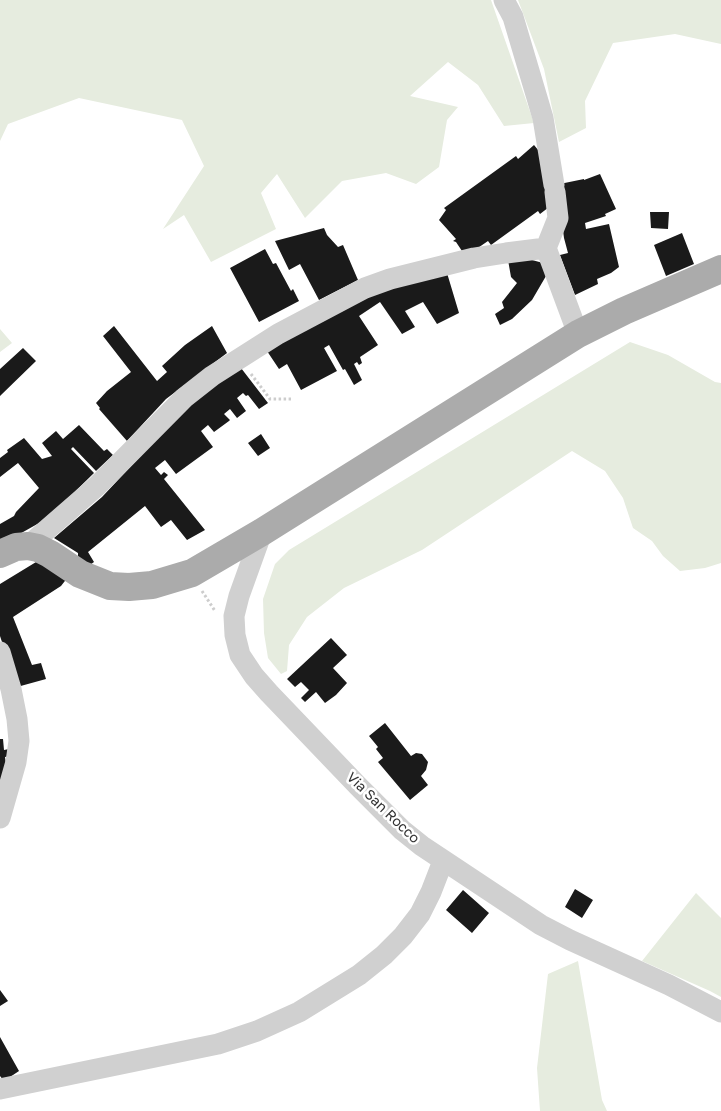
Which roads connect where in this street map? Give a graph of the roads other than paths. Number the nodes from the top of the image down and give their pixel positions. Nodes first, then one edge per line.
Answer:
1 (504, 0) edge
2 (546, 248) junction
3 (721, 270) edge
4 (578, 334) junction
5 (262, 532) junction
6 (28, 546) junction
7 (0, 554) edge
8 (0, 652) edge
9 (0, 818) edge
10 (443, 861) junction
11 (721, 1012) edge
12 (0, 1089) edge

1 - 2 street
2 - 4 street
2 - 6 street
3 - 4 main road
4 - 5 main road
5 - 6 main road
5 - 10 street, Via San Rocco
6 - 7 main road
8 - 9 street
10 - 11 street, Via San Rocco
10 - 12 street

